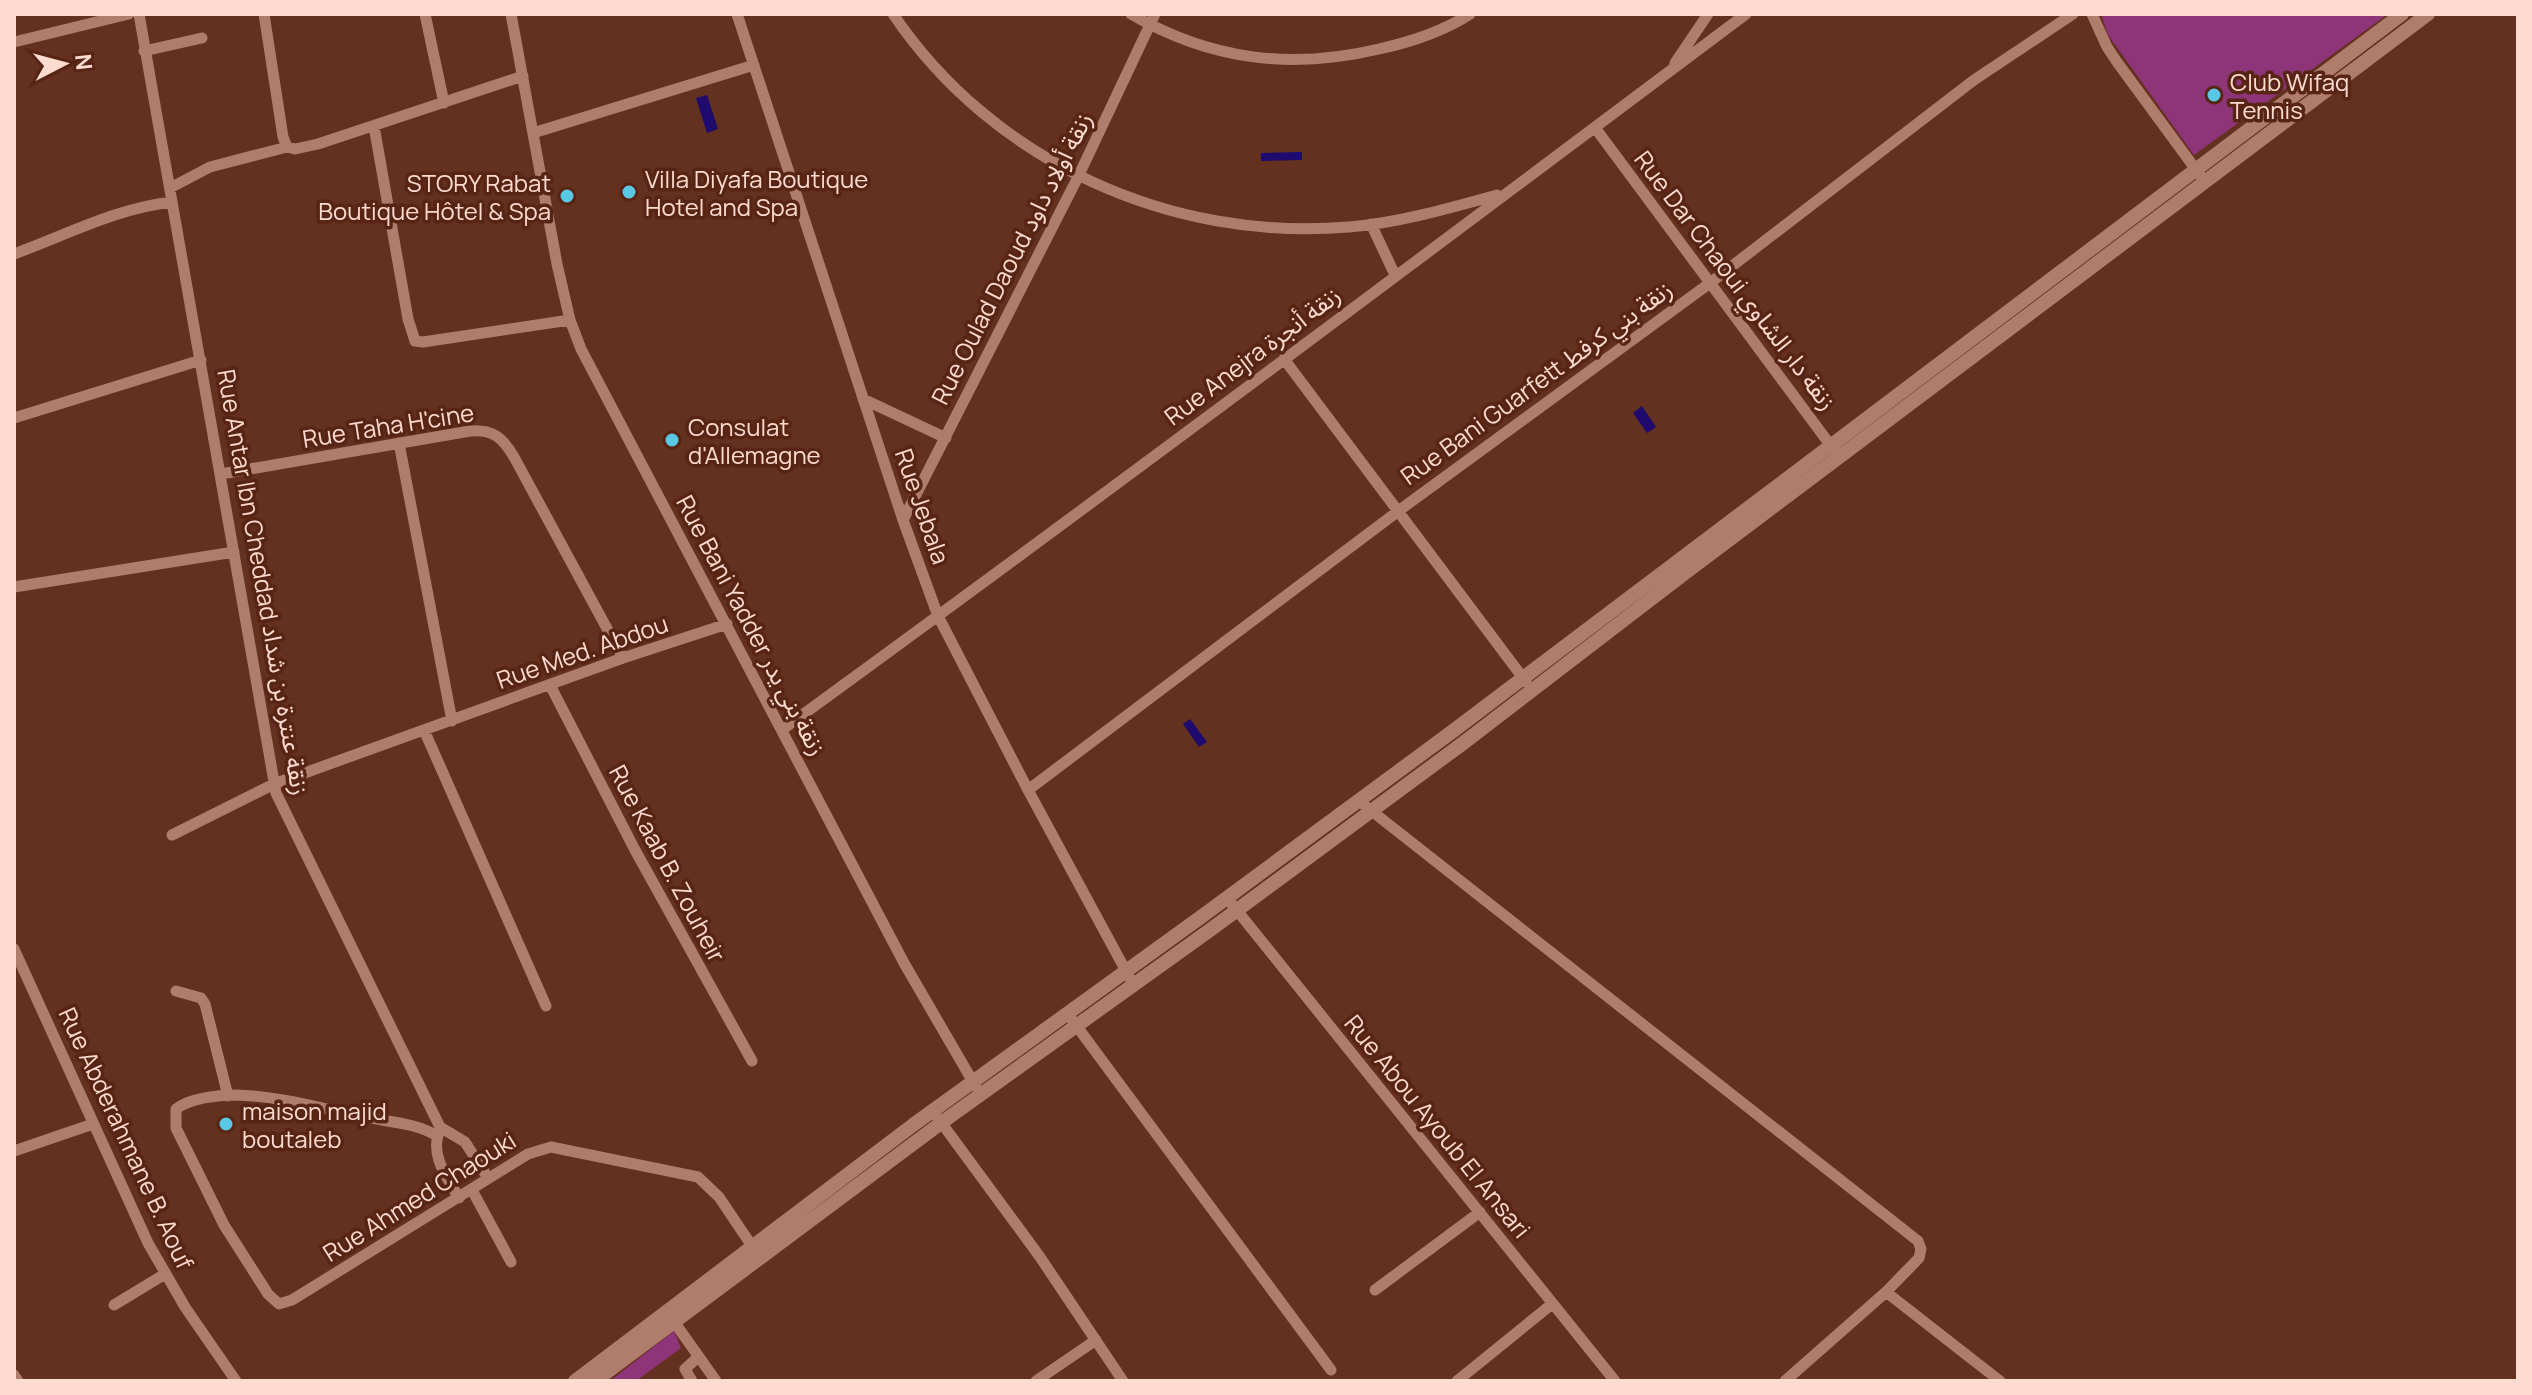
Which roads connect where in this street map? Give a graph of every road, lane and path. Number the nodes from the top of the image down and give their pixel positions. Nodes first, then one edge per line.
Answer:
1 (129, 14) edge
2 (139, 14) edge
3 (264, 14) edge
4 (425, 14) edge
5 (511, 14) edge
6 (737, 14) edge
7 (893, 14) edge
8 (1131, 14) edge
9 (1470, 14) edge
10 (1708, 14) edge
11 (1746, 14) edge
12 (2073, 14) edge
13 (2092, 14) edge
14 (2402, 14) edge
15 (2428, 14) edge
16 (1152, 19) edge
17 (202, 38) dead end
18 (14, 42) edge
19 (144, 51) junction
20 (754, 65) junction
21 (1671, 71) junction
22 (523, 76) junction
23 (444, 103) junction
24 (374, 126) junction
25 (1596, 129) junction
26 (533, 133) junction
27 (287, 147) junction
28 (2196, 169) junction
29 (1078, 177) junction
30 (2205, 182) junction
31 (170, 188) junction
32 (1505, 193) junction
33 (172, 202) junction
34 (1371, 224) junction
35 (14, 254) edge
36 (1395, 275) junction
37 (1710, 283) junction
38 (570, 320) junction
39 (1284, 359) junction
40 (201, 360) junction
41 (863, 399) junction
42 (14, 418) edge
43 (946, 438) junction
44 (399, 443) junction
45 (1836, 451) junction
46 (221, 474) junction
47 (1397, 512) junction
48 (903, 520) junction
49 (234, 552) junction
50 (14, 587) edge
51 (938, 616) junction
52 (727, 624) junction
53 (623, 658) junction
54 (1527, 684) junction
55 (550, 685) junction
56 (452, 721) junction
57 (783, 729) junction
58 (424, 730) junction
59 (274, 784) junction
60 (1028, 790) junction
61 (1364, 806) junction
62 (172, 835) dead end
63 (1232, 904) junction
64 (14, 949) edge
65 (1130, 978) junction
66 (176, 991) dead end
67 (546, 1006) dead end
68 (1071, 1019) junction
69 (752, 1061) dead end
70 (977, 1088) junction
71 (228, 1096) junction
72 (937, 1117) junction
73 (93, 1124) junction
74 (439, 1132) junction
75 (14, 1151) edge
76 (488, 1178) junction
77 (472, 1190) junction
78 (459, 1198) junction
79 (1480, 1212) junction
80 (757, 1253) junction
81 (511, 1262) dead end
82 (165, 1274) junction
83 (1375, 1290) dead end
84 (1886, 1292) junction
85 (1552, 1304) junction
86 (114, 1305) dead end
87 (671, 1317) junction
88 (1096, 1340) junction
89 (698, 1357) junction
90 (1331, 1370) dead end
91 (14, 1375) edge
92 (18, 1381) edge
93 (236, 1381) edge
94 (575, 1381) edge
95 (595, 1381) edge
96 (692, 1381) edge
97 (716, 1381) edge
98 (1036, 1381) edge
99 (1123, 1381) edge
100 (1457, 1381) edge
101 (1615, 1381) edge
102 (1785, 1381) edge
103 (2000, 1381) edge

1 - 18 street
2 - 19 street, Rue Antar Ibn Cheddad زنقة عنترة بن شداد
3 - 27 street
4 - 23 street
5 - 22 street, Rue Bani Yadder زنقة بني يدر
6 - 20 street, Rue Jebala
7 - 29 street
8 - 16 street
9 - 16 street
10 - 21 street
11 - 21 street, Rue Anejra زنقة أنجرة
12 - 37 street, Rue Bani Guarfett زنقة بني كرفط
13 - 28 street
14 - 28 street
15 - 30 street
16 - 29 street, Rue Oulad Daoud زنقة أولاد داود
17 - 19 street
19 - 31 street, Rue Antar Ibn Cheddad زنقة عنترة بن شداد
20 - 26 street
20 - 41 street, Rue Jebala
21 - 25 street, Rue Anejra زنقة أنجرة
22 - 23 street
22 - 26 street, Rue Bani Yadder زنقة بني يدر
23 - 24 street
24 - 27 street
24 - 38 street
25 - 32 street, Rue Anejra زنقة أنجرة
25 - 37 street, Rue Dar Chaoui زنقة دار الشاوي
26 - 38 street, Rue Bani Yadder زنقة بني يدر
27 - 31 street
28 - 30 street
28 - 45 street
29 - 34 street
29 - 43 street, Rue Oulad Daoud زنقة أولاد داود
30 - 45 street
31 - 33 street, Rue Antar Ibn Cheddad زنقة عنترة بن شداد
32 - 34 street
32 - 36 street, Rue Anejra زنقة أنجرة
33 - 35 street
33 - 40 street, Rue Antar Ibn Cheddad زنقة عنترة بن شداد
34 - 36 street
36 - 39 street, Rue Anejra زنقة أنجرة
37 - 45 street, Rue Dar Chaoui زنقة دار الشاوي
37 - 47 street, Rue Bani Guarfett زنقة بني كرفط
38 - 52 street, Rue Bani Yadder زنقة بني يدر
39 - 47 street
39 - 51 street, Rue Anejra زنقة أنجرة
40 - 42 street
40 - 46 street, Rue Antar Ibn Cheddad زنقة عنترة بن شداد
41 - 43 street
41 - 48 street, Rue Jebala
43 - 48 street, Rue Oulad Daoud زنقة أولاد داود
44 - 46 street, Rue Taha H'cine
44 - 53 street, Rue Taha H'cine
44 - 56 street
45 - 54 street
46 - 49 street, Rue Antar Ibn Cheddad زنقة عنترة بن شداد
47 - 54 street
47 - 60 street, Rue Bani Guarfett زنقة بني كرفط
48 - 51 street, Rue Jebala
49 - 50 street
49 - 59 street, Rue Antar Ibn Cheddad زنقة عنترة بن شداد
51 - 57 street, Rue Anejra زنقة أنجرة
51 - 60 street, Rue Jebala
52 - 53 street, Rue Med. Abdou
52 - 57 street, Rue Bani Yadder زنقة بني يدر
53 - 55 street, Rue Med. Abdou
54 - 61 street
55 - 56 street, Rue Med. Abdou
55 - 69 street, Rue Kaab B. Zouheir
56 - 58 street, Rue Med. Abdou
57 - 70 street, Rue Bani Yadder زنقة بني يدر
58 - 59 street, Rue Med. Abdou
58 - 67 street
59 - 62 street, Rue Med. Abdou
59 - 74 street, Rue Antar Ibn Cheddad زنقة عنترة بن شداد
60 - 65 street, Rue Jebala
61 - 63 street
61 - 84 street
63 - 65 street
63 - 79 street, Rue Abou Ayoub El Ansari
64 - 73 street, Rue Abderahmane B. Aouf
65 - 68 street
66 - 71 street
68 - 70 street
68 - 90 street
70 - 72 street
71 - 74 street
71 - 78 street, Rue Ahmed Chaouki
72 - 80 street
72 - 88 street
73 - 75 street
73 - 82 street, Rue Abderahmane B. Aouf
74 - 76 street
74 - 78 street
76 - 77 street, Rue Ahmed Chaouki
76 - 80 street, Rue Ahmed Chaouki
77 - 78 street, Rue Ahmed Chaouki
77 - 81 street
79 - 83 street
79 - 85 street, Rue Abou Ayoub El Ansari
80 - 87 street
82 - 86 street
82 - 93 street, Rue Abderahmane B. Aouf
84 - 102 street
84 - 103 street
85 - 100 street
85 - 101 street, Rue Abou Ayoub El Ansari
87 - 89 street
87 - 94 street
87 - 95 street
88 - 98 street
88 - 99 street
89 - 96 street
89 - 97 street
91 - 92 street

